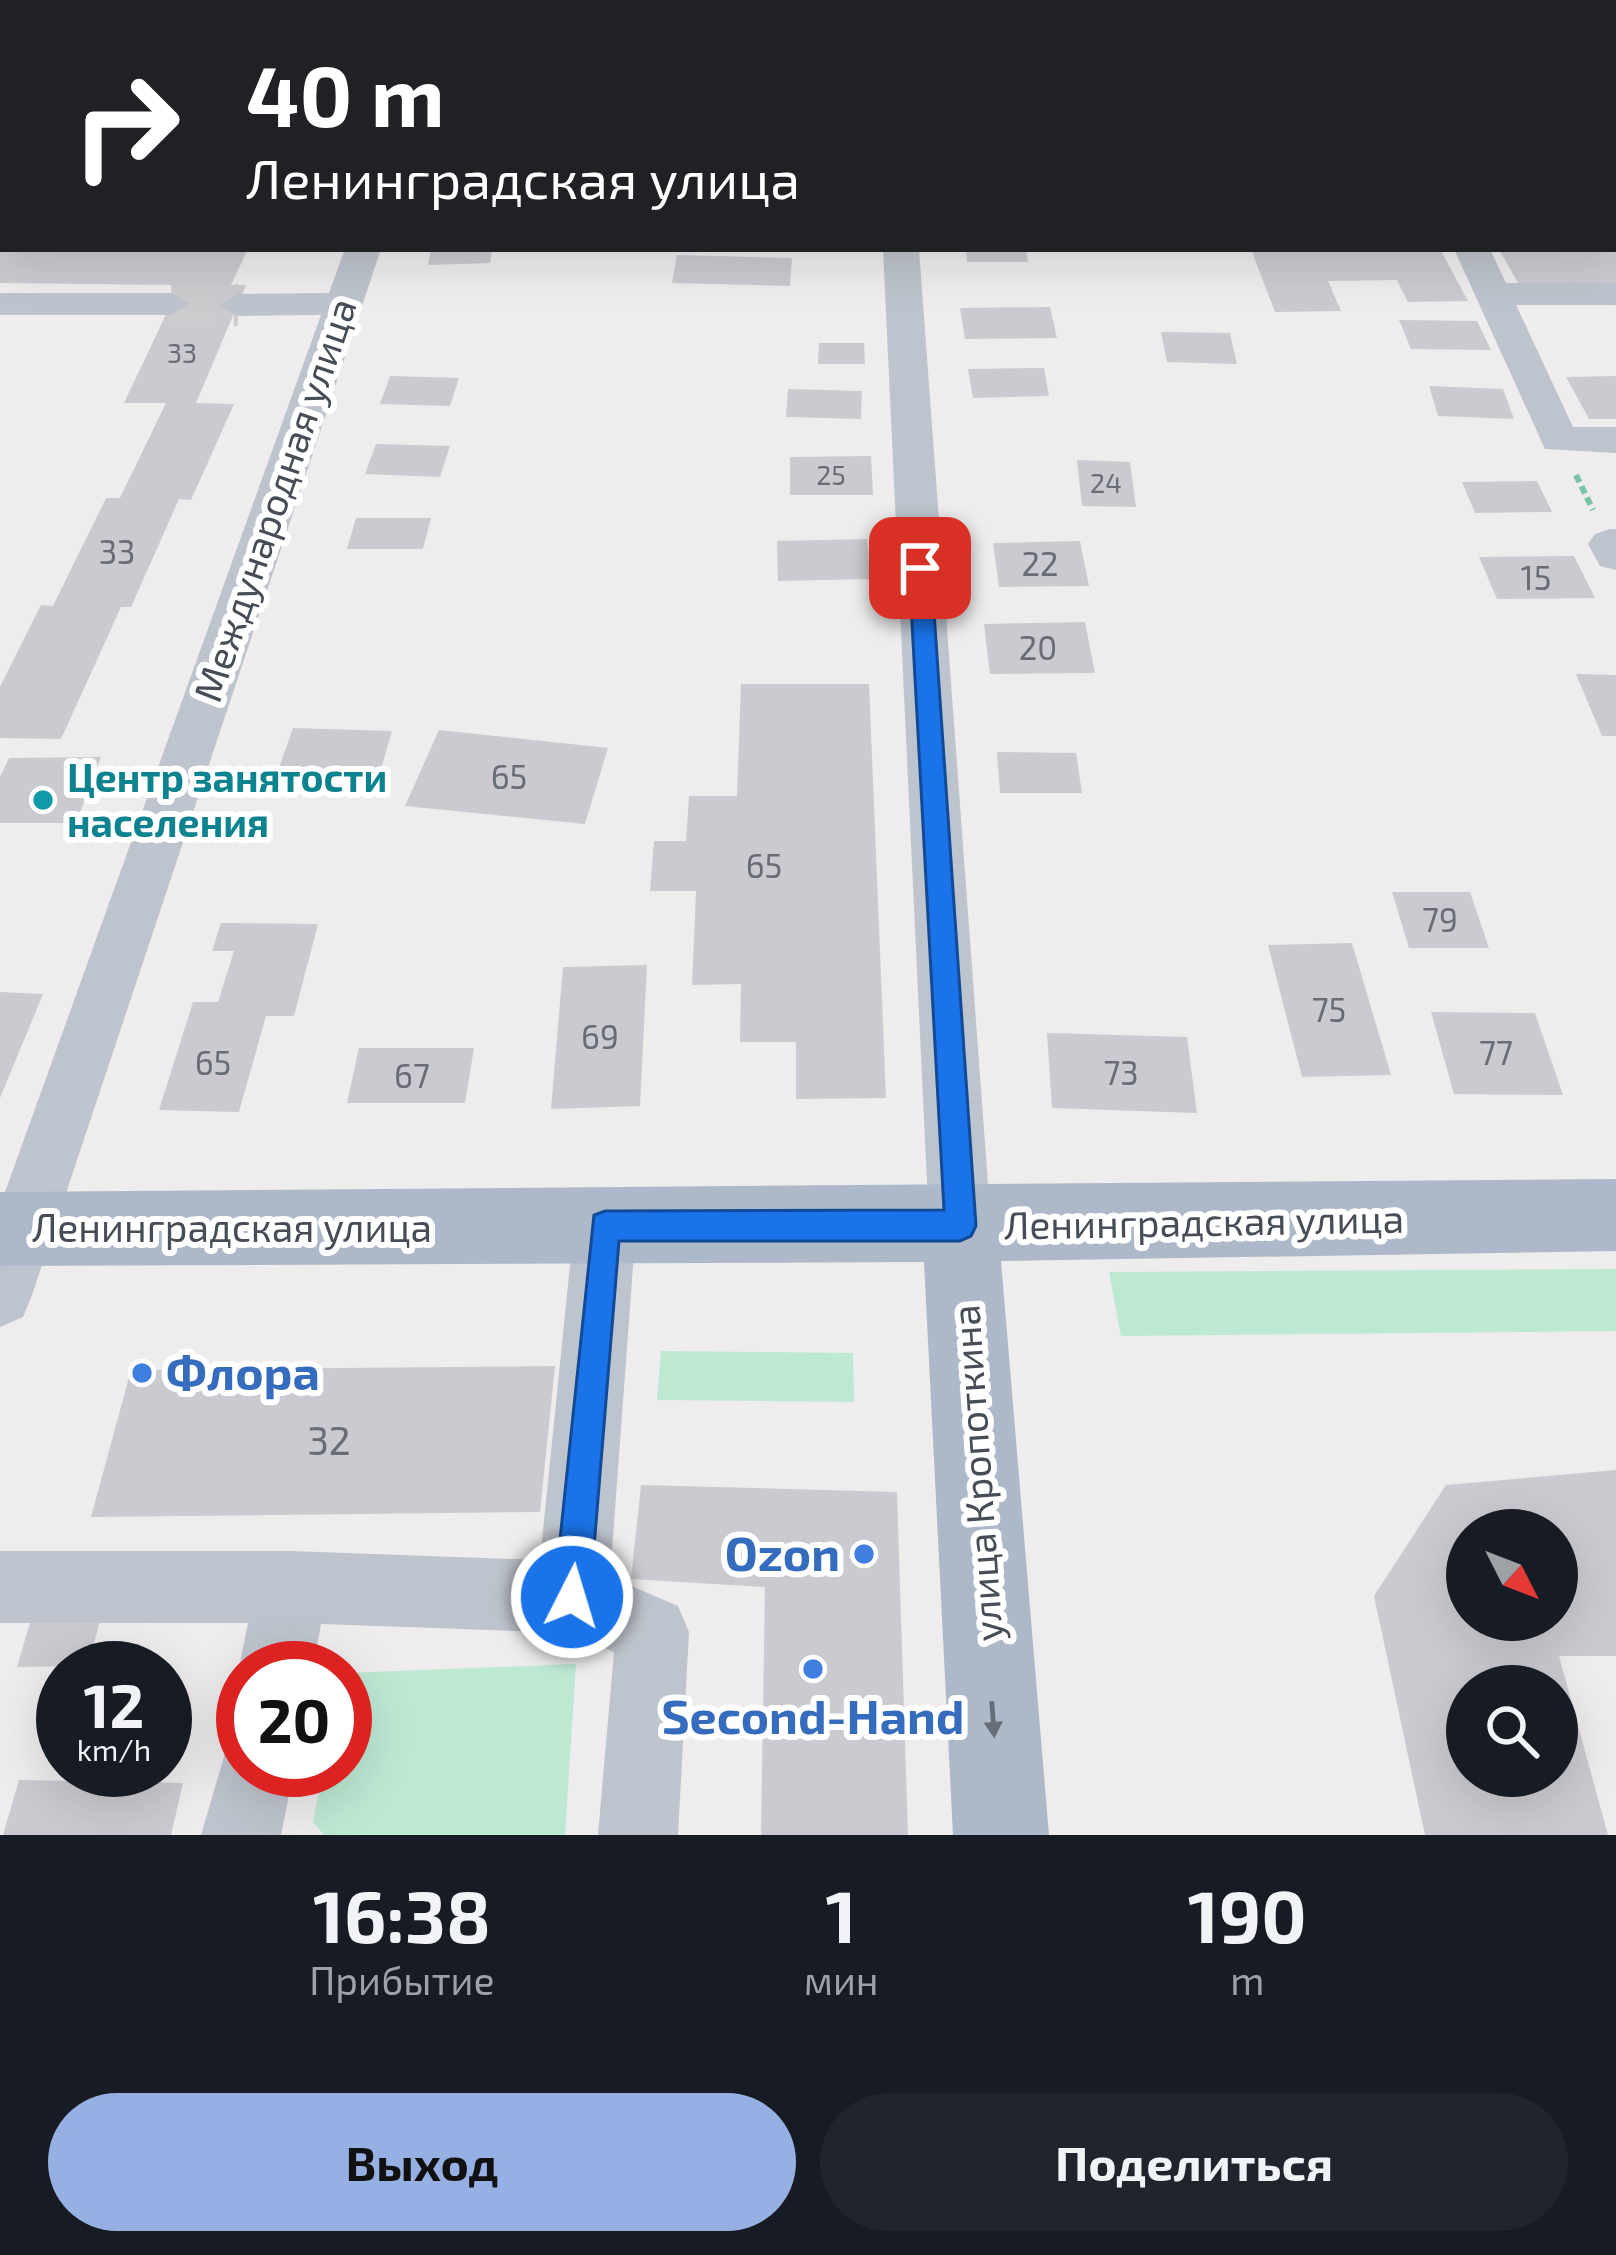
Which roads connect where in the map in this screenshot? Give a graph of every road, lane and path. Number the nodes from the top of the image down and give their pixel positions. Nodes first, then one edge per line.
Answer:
1 (362, 252) edge
2 (901, 252) edge
3 (1473, 252) edge
4 (1492, 294) junction
5 (1616, 295) edge
6 (0, 304) edge
7 (171, 304) tunnel mouth
8 (343, 304) junction
9 (238, 305) tunnel mouth
10 (1559, 440) junction
11 (1616, 440) edge
12 (1614, 548) edge
13 (1616, 1215) edge
14 (605, 1226) junction
15 (960, 1226) junction
16 (8, 1251) edge
17 (0, 1587) edge
18 (292, 1587) junction
19 (572, 1597) junction
20 (281, 1641) edge
21 (249, 1797) edge
22 (241, 1835) edge
23 (638, 1835) edge
24 (1001, 1835) edge

1 - 8 street, Международная улица
2 - 15 street, улица Кропоткина
3 - 4 street
4 - 5 street
4 - 10 street
6 - 7 street
8 - 9 street
8 - 16 street, Международная улица
10 - 11 street
10 - 12 path
13 - 15 main road, Ленинградская улица
14 - 15 main road, Ленинградская улица
14 - 16 main road, Ленинградская улица
14 - 19 street
15 -> 24 main road, улица Кропоткина
17 - 18 street
18 - 19 street
18 - 20 street
19 - 23 street
21 - 22 street

